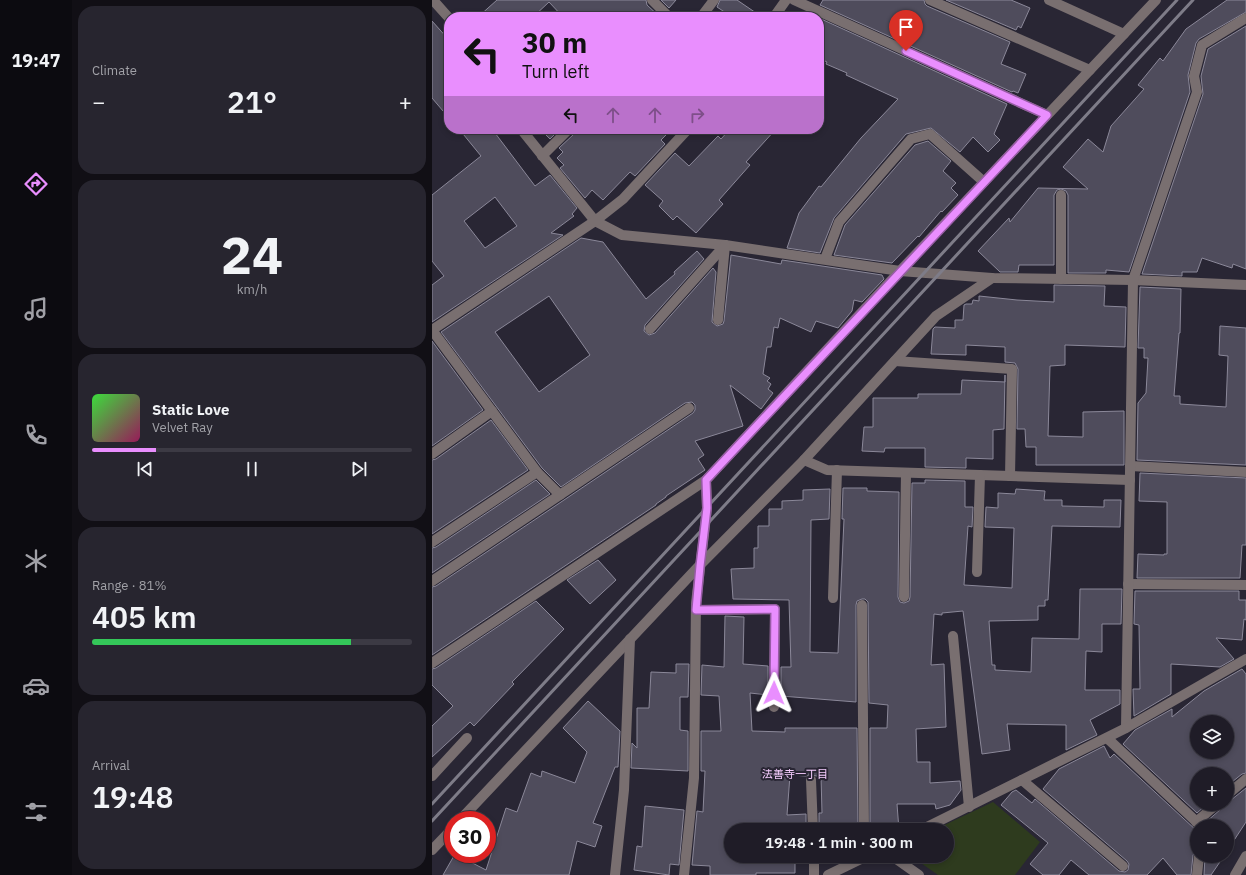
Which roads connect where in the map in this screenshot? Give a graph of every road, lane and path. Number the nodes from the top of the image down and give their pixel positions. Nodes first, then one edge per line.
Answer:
1 (433, 0) edge
2 (652, 0) edge
3 (714, 0) edge
4 (786, 0) edge
5 (794, 0) edge
6 (930, 0) edge
7 (1049, 0) edge
8 (1156, 0) edge
9 (444, 12) edge
10 (664, 12) edge
11 (705, 12) edge
12 (778, 12) edge
13 (820, 12) edge
14 (824, 14) edge
15 (1246, 18) edge
16 (1124, 34) junction
17 (1090, 70) junction
18 (1047, 115) junction
19 (525, 134) edge
20 (564, 134) edge
21 (683, 134) edge
22 (542, 156) junction
23 (984, 182) junction
24 (1060, 195) dead end
25 (595, 221) junction
26 (725, 245) junction
27 (825, 259) junction
28 (900, 271) junction
29 (992, 278) junction
30 (1061, 279) junction
31 (1133, 280) junction
32 (1246, 284) edge
33 (718, 320) dead end
34 (650, 329) dead end
35 (432, 330) edge
36 (895, 361) junction
37 (689, 408) dead end
38 (492, 411) junction
39 (432, 454) edge
40 (804, 460) junction
41 (1130, 466) junction
42 (837, 470) junction
43 (537, 472) junction
44 (1246, 472) edge
45 (906, 473) junction
46 (980, 475) junction
47 (1010, 476) junction
48 (706, 480) junction
49 (1130, 480) junction
50 (560, 495) junction
51 (432, 542) edge
52 (700, 566) junction
53 (977, 572) dead end
54 (432, 582) edge
55 (1128, 584) junction
56 (1246, 585) edge
57 (904, 597) dead end
58 (833, 598) dead end
59 (862, 605) dead end
60 (696, 610) junction
61 (953, 636) dead end
62 (630, 639) junction
63 (1246, 658) edge
64 (432, 663) edge
65 (774, 707) dead end
66 (1126, 728) junction
67 (467, 738) dead end
68 (1107, 738) junction
69 (432, 776) edge
70 (1246, 779) edge
71 (811, 780) dead end
72 (1022, 780) junction
73 (1234, 790) edge
74 (969, 807) junction
75 (468, 811) edge
76 (1211, 811) edge
77 (1194, 819) edge
78 (1204, 819) edge
79 (813, 823) edge
80 (864, 823) edge
81 (936, 823) edge
82 (444, 837) edge
83 (432, 850) edge
84 (1246, 856) edge
85 (814, 863) edge
86 (851, 863) edge
87 (902, 863) edge
88 (1198, 863) edge
89 (1123, 866) dead end
90 (614, 875) edge
91 (684, 875) edge
92 (814, 875) edge
93 (828, 875) edge
94 (919, 875) edge
95 (1197, 875) edge
96 (1235, 875) edge

1 - 9 street
2 - 10 street
3 - 11 street
4 - 12 street
5 - 13 street
6 - 17 street
7 - 16 street
8 - 16 street
14 - 18 street
15 - 31 street
16 - 17 street
17 - 18 street
18 - 23 street
19 - 22 street
20 - 22 street
21 - 25 street
22 - 25 street
23 - 27 street
23 - 28 street
24 - 30 street
25 - 26 street
25 - 35 street
26 - 27 street
26 - 33 street
26 - 34 street
27 - 28 street
28 - 29 street
28 - 48 street
29 - 30 street
29 - 36 street
30 - 31 street
31 - 32 street
31 - 41 street
35 - 38 street
36 - 40 street
36 - 47 street
37 - 50 street
38 - 39 street
38 - 43 street
40 - 42 street
40 - 52 street
41 - 44 street
41 - 49 street
42 - 45 street
42 - 58 street
43 - 50 street
43 - 51 street
45 - 46 street
45 - 57 street
46 - 47 street
46 - 53 street
47 - 49 street
48 - 52 street
48 - 64 street
49 - 55 street
50 - 54 street
52 - 60 street
52 - 62 street
55 - 56 street
55 - 66 street
59 - 80 street
60 - 65 street
60 - 91 street
61 - 74 street
62 - 75 street
62 - 90 street
63 - 66 street
66 - 68 street
67 - 69 street
68 - 72 street
68 - 77 street
70 - 73 street
71 - 79 street
72 - 74 street
72 - 89 street
74 - 81 street
76 - 78 street
82 - 83 street
84 - 96 street
85 - 92 street
86 - 93 street
87 - 94 street
88 - 95 street

